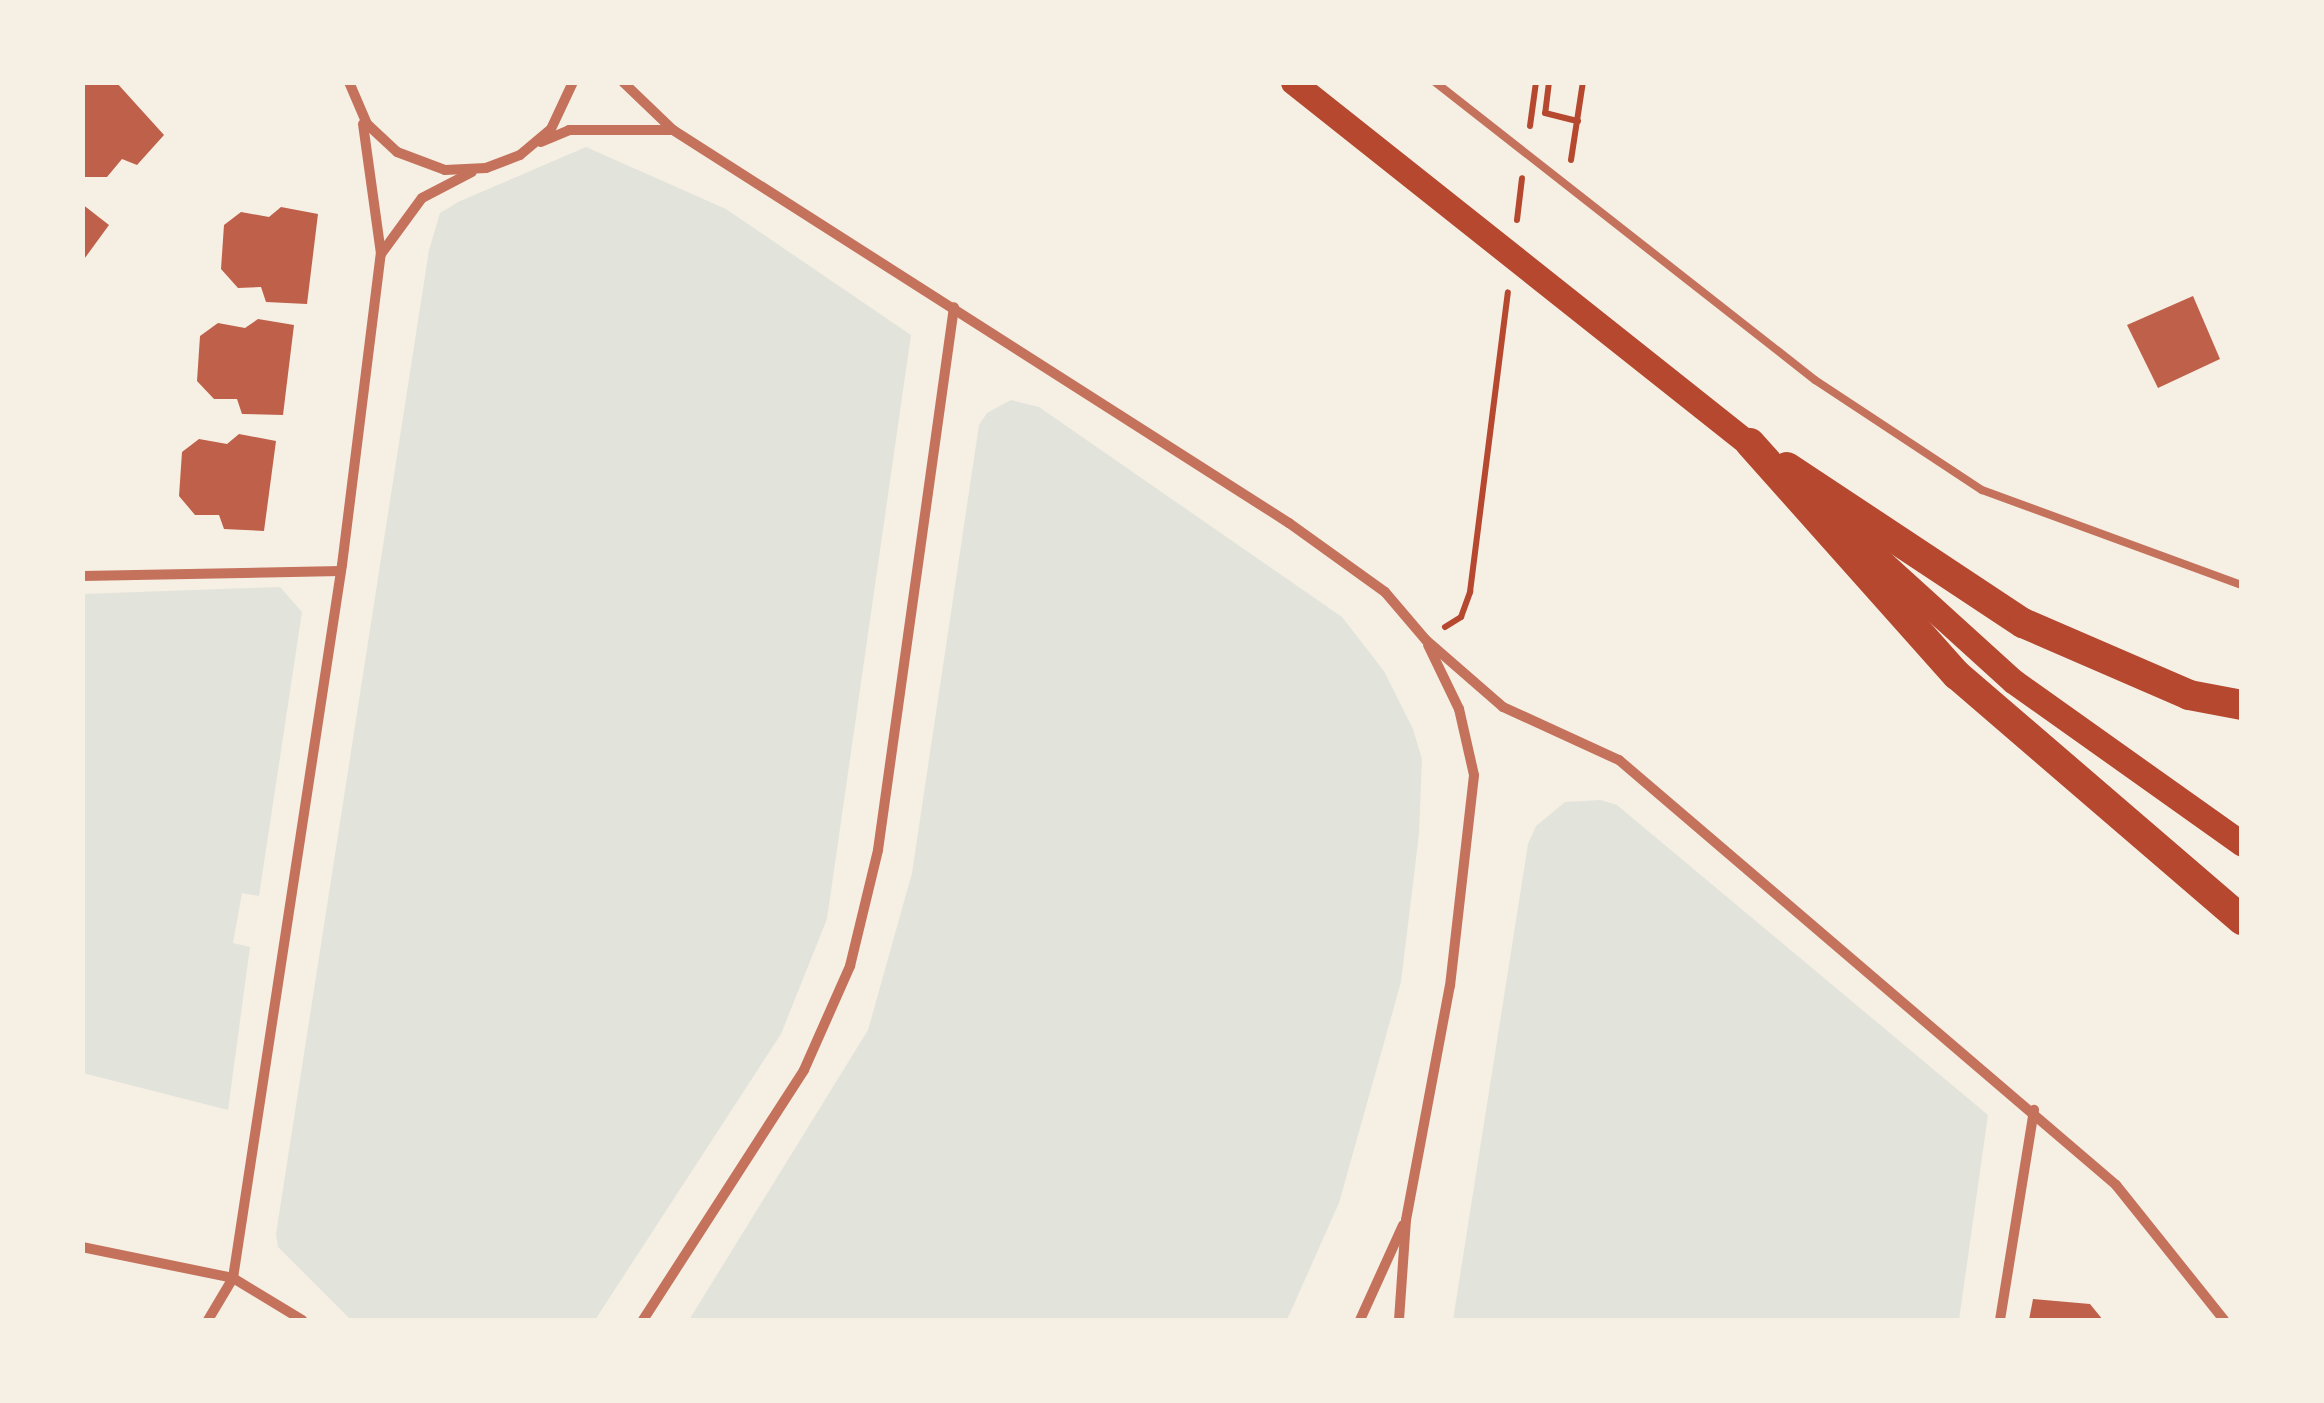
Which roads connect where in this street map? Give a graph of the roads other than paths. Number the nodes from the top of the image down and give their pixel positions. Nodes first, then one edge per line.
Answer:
1 (349, 82) edge
2 (573, 82) edge
3 (623, 82) edge
4 (1293, 82) edge
5 (1436, 82) edge
6 (354, 99) junction
7 (672, 130) junction
8 (530, 146) junction
9 (486, 168) junction
10 (381, 254) junction
11 (954, 307) junction
12 (1750, 443) junction
13 (342, 570) junction
14 (82, 576) edge
15 (2242, 585) edge
16 (1426, 640) junction
17 (2242, 706) edge
18 (2242, 844) edge
19 (2242, 920) edge
20 (2034, 1110) junction
21 (1406, 1220) junction
22 (82, 1247) edge
23 (233, 1278) junction
24 (208, 1320) edge
25 (302, 1320) edge
26 (643, 1320) edge
27 (1360, 1320) edge
28 (1399, 1320) edge
29 (2000, 1320) edge
30 (2224, 1320) edge

1 - 6 street
2 - 8 street
3 - 7 street
4 - 12 main road
5 - 15 lane
6 - 9 street
6 - 10 street
7 - 8 street
7 - 11 street
8 - 9 street
9 - 10 street
10 - 13 street
11 - 16 street
11 - 26 street
12 - 17 highway
12 - 18 main road
12 - 19 highway
13 - 14 street
13 - 23 street
16 - 20 street
16 - 21 street
20 - 29 street
20 - 30 street
21 - 27 street
21 - 28 street
22 - 23 street
23 - 24 street
23 - 25 street

